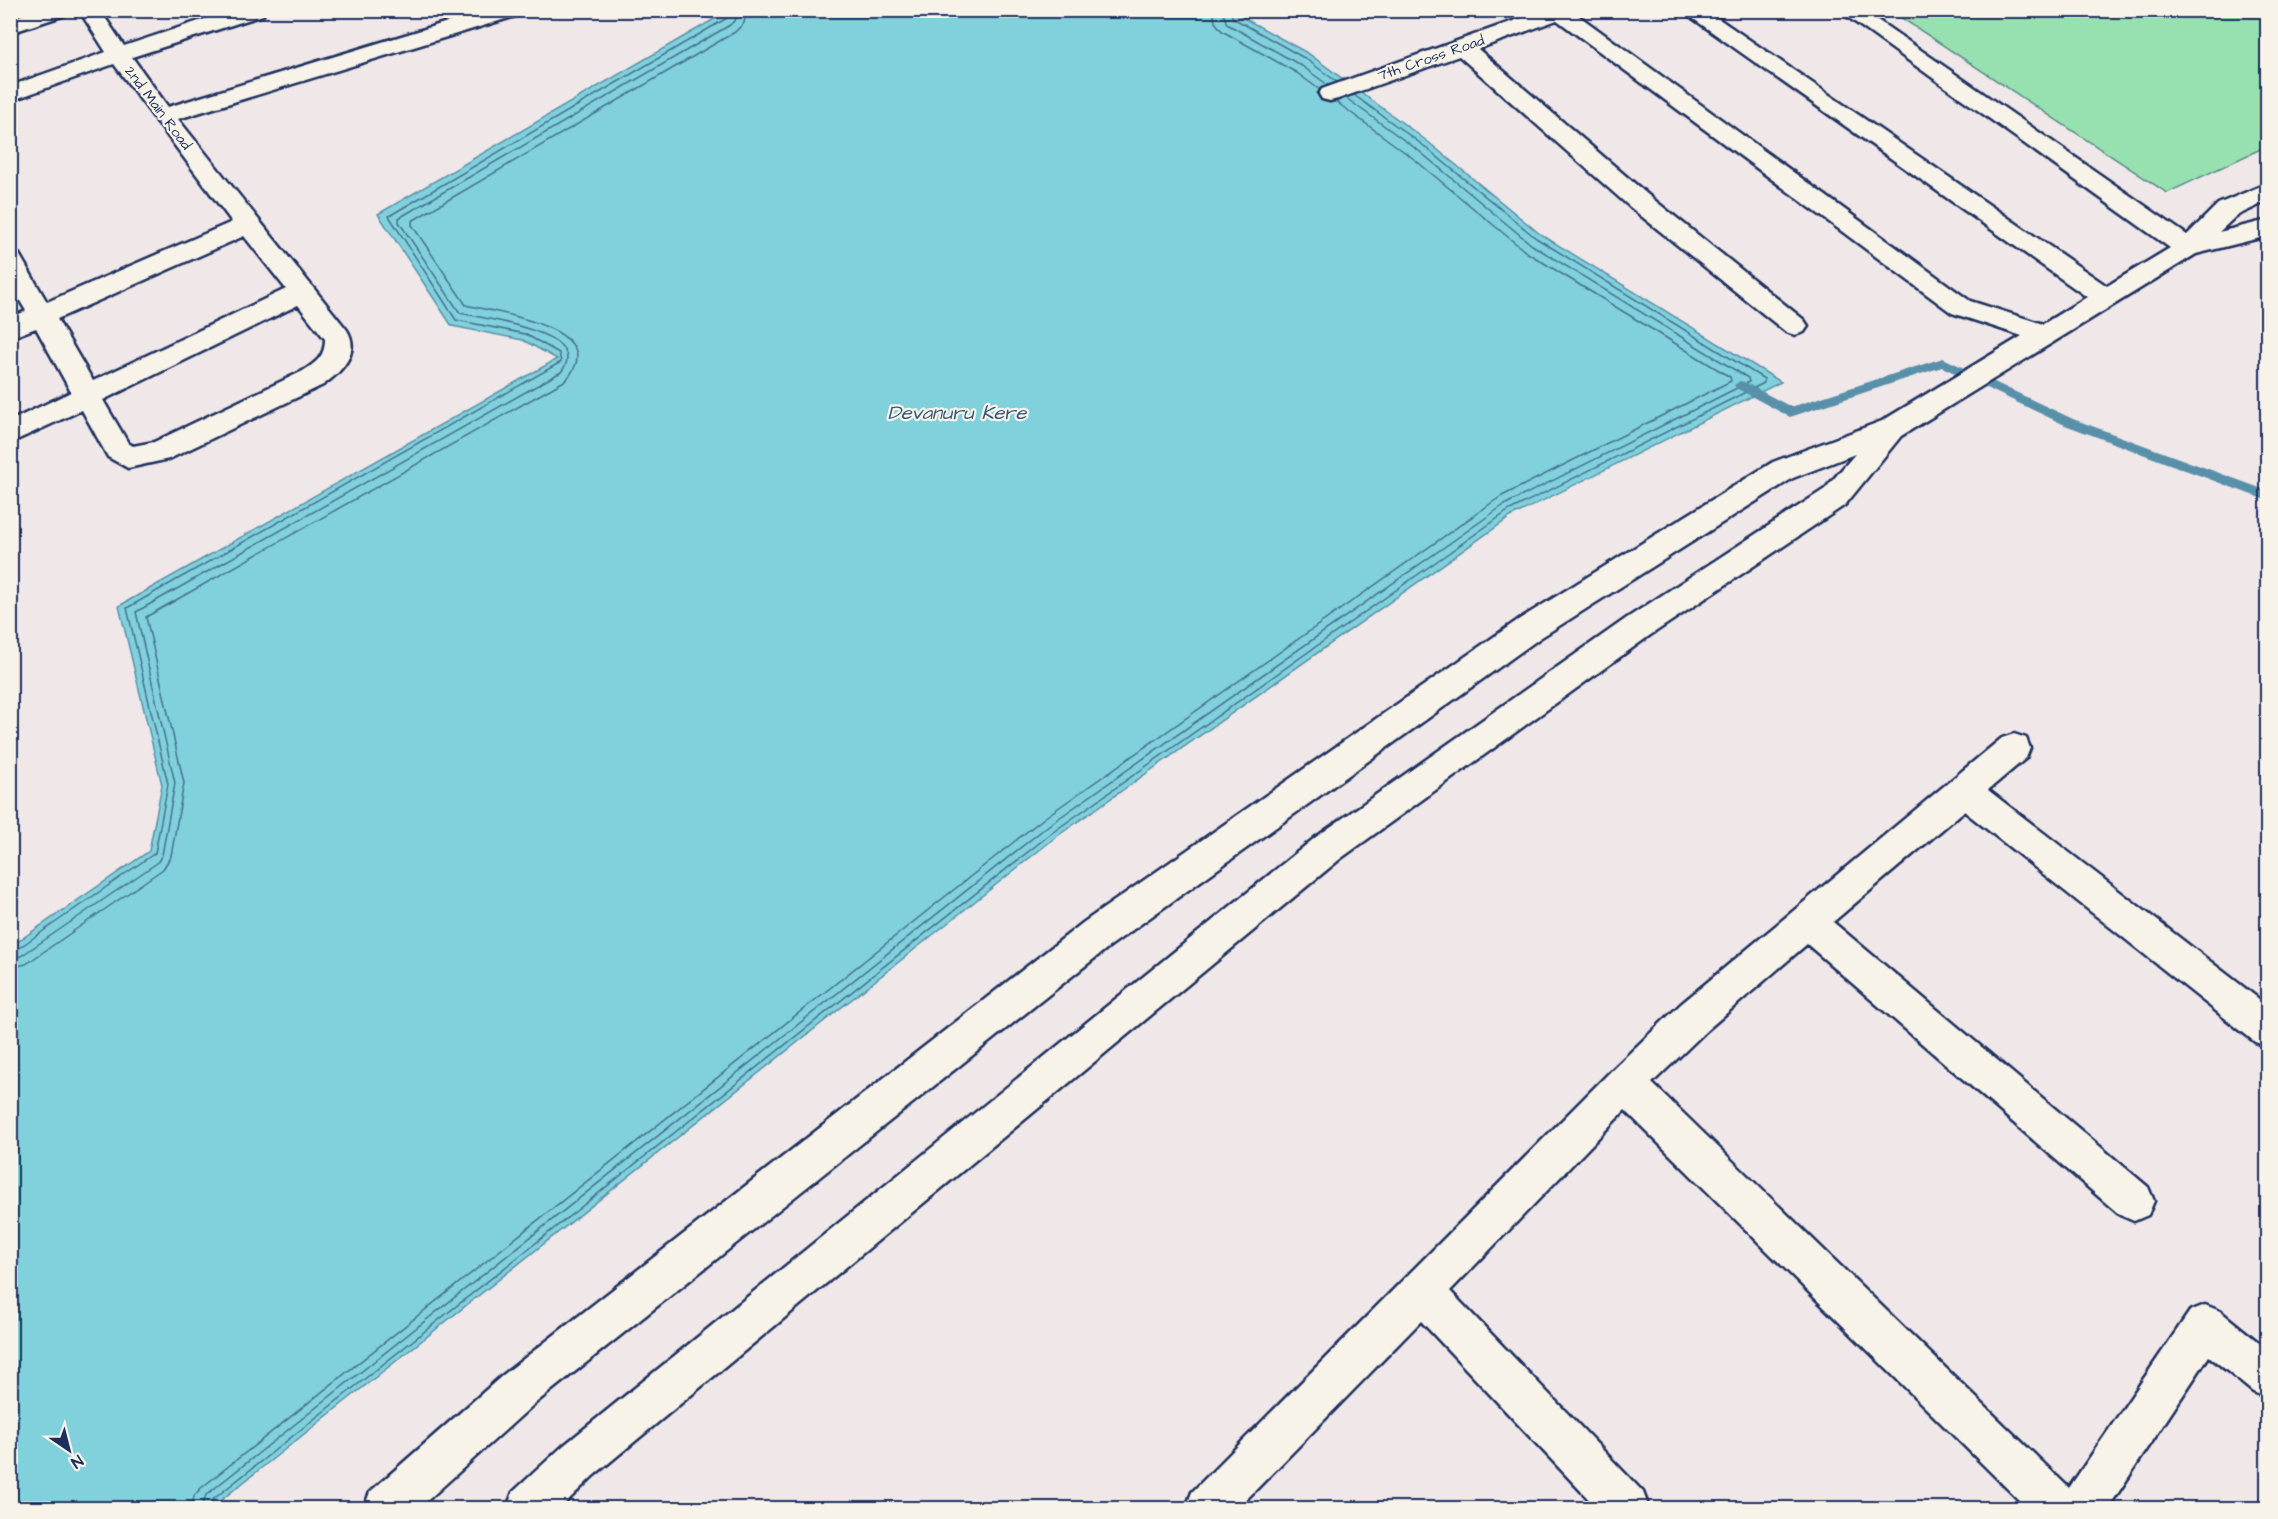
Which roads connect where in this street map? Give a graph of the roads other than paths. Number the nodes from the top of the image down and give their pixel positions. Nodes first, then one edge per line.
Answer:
1 (57, 10) edge
2 (89, 10) edge
3 (255, 10) edge
4 (511, 10) edge
5 (1691, 10) edge
6 (1848, 10) edge
7 (1563, 11) edge
8 (10, 27) edge
9 (1462, 47) junction
10 (117, 55) junction
11 (10, 94) edge
12 (1330, 94) dead end
13 (164, 116) junction
14 (2268, 191) edge
15 (248, 225) junction
16 (2268, 228) edge
17 (2188, 248) junction
18 (10, 261) edge
19 (302, 292) junction
20 (2105, 297) junction
21 (42, 315) junction
22 (1795, 326) dead end
23 (10, 329) edge
24 (2044, 334) junction
25 (88, 397) junction
26 (1892, 428) junction
27 (10, 433) edge
28 (2014, 748) dead end
29 (1963, 790) junction
30 (1807, 922) junction
31 (2268, 1029) edge
32 (1625, 1083) junction
33 (2134, 1202) dead end
34 (1421, 1291) junction
35 (2268, 1377) edge
36 (386, 1509) edge
37 (529, 1509) edge
38 (1208, 1509) edge
39 (1627, 1509) edge
40 (2058, 1509) edge
41 (2082, 1509) edge

1 - 8 street
2 - 10 street, 2nd Main Road
3 - 10 street
4 - 13 street
5 - 20 street
6 - 17 street
7 - 9 street, 7th Cross Road
7 - 24 street
9 - 12 street, 7th Cross Road
9 - 22 street
10 - 11 street
10 - 13 street, 2nd Main Road
13 - 15 street, 2nd Main Road
14 - 17 street
15 - 19 street, 2nd Main Road
15 - 21 street
16 - 17 street
17 - 20 street
18 - 21 street
19 - 25 street
19 - 25 street, 2nd Main Road
20 - 24 street
21 - 23 street
21 - 25 street
24 - 26 street
25 - 27 street
26 - 36 street
26 - 37 street
28 - 29 street
29 - 30 street
29 - 31 street
30 - 32 street
30 - 33 street
32 - 34 street
32 - 40 street
34 - 38 street
34 - 39 street
35 - 41 street

